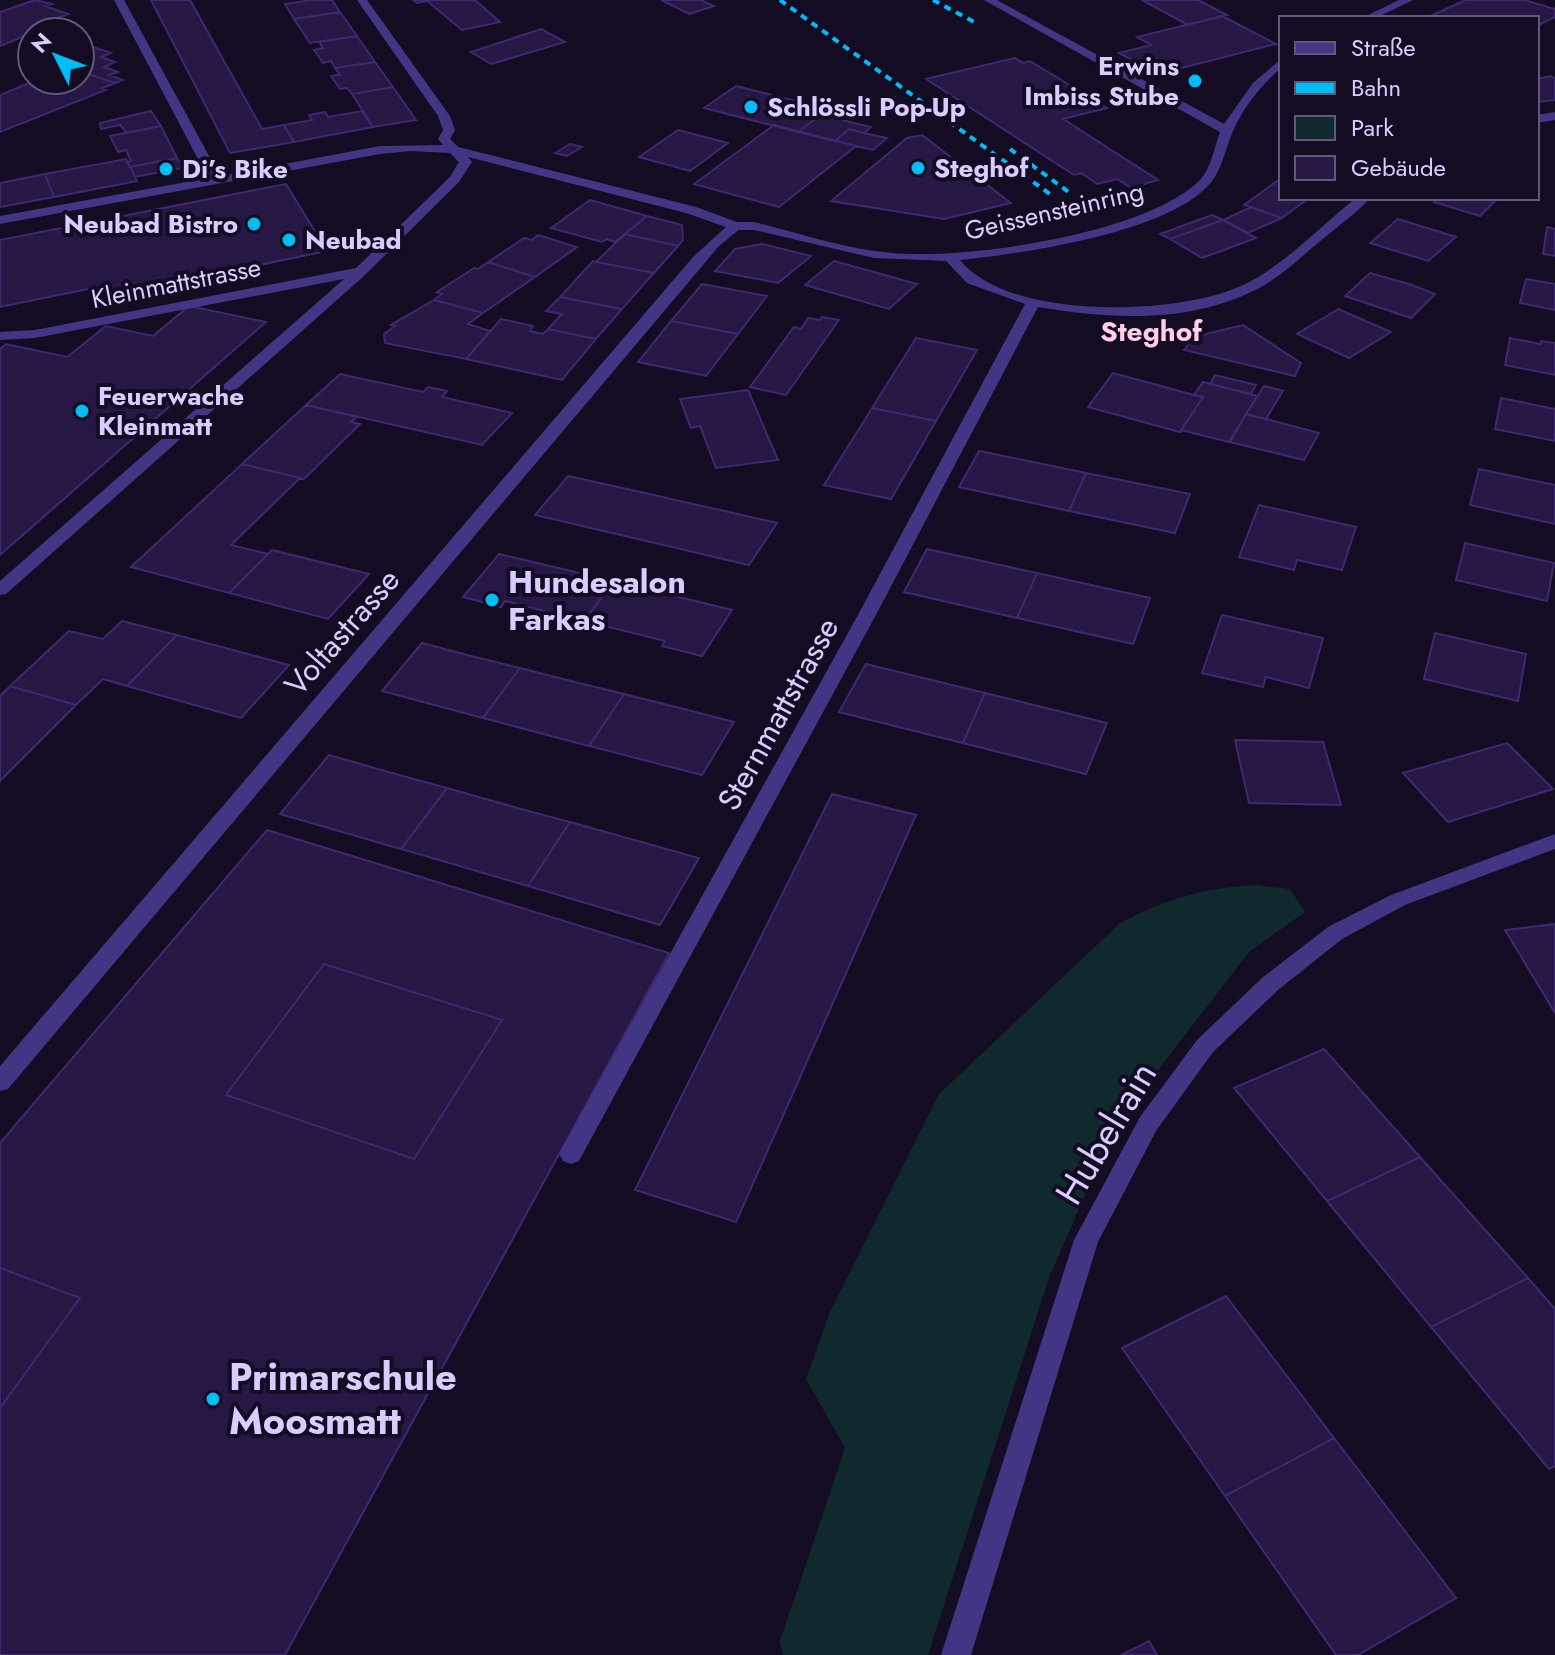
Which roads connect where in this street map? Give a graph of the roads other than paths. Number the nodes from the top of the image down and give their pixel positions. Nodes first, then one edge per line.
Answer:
1 (119, 0) edge
2 (362, 0) edge
3 (989, 0) edge
4 (1408, 0) edge
5 (1372, 16) edge
6 (1279, 64) edge
7 (1227, 131) junction
8 (453, 149) junction
9 (216, 180) junction
10 (1361, 200) edge
11 (0, 220) edge
12 (736, 226) junction
13 (951, 258) junction
14 (360, 272) junction
15 (1034, 301) junction
16 (0, 336) edge
17 (0, 590) edge
18 (1555, 841) edge
19 (0, 1082) edge
20 (571, 1154) dead end
21 (956, 1655) edge

1 - 9 street
2 - 8 street
3 - 7 street
4 - 5 street
6 - 7 street, Geissensteinring
7 - 13 street, Geissensteinring
8 - 9 street
8 - 12 street
8 - 14 street
9 - 11 street
10 - 15 street
12 - 13 street
12 - 19 street, Voltastrasse
13 - 15 street
14 - 16 street, Kleinmattstrasse
14 - 17 street
15 - 20 street, Sternmattstrasse
18 - 21 street, Hubelrain

